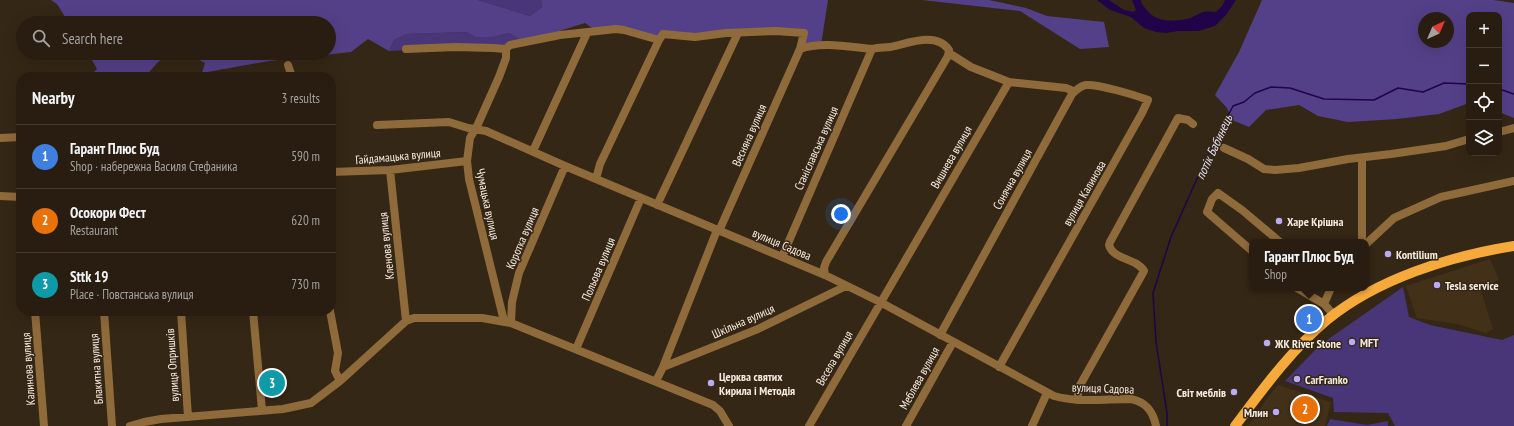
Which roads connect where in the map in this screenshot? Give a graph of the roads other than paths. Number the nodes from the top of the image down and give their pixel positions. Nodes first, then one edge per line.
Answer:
1 (587, 33) junction
2 (738, 33) junction
3 (659, 40) junction
4 (406, 49) dead end
5 (506, 49) junction
6 (800, 49) junction
7 (872, 49) junction
8 (948, 56) junction
9 (288, 65) dead end
10 (290, 72) edge
11 (1009, 82) junction
12 (1072, 94) junction
13 (1193, 124) dead end
14 (376, 125) dead end
15 (1514, 128) edge
16 (475, 129) junction
17 (1502, 131) edge
18 (16, 137) edge
19 (0, 138) edge
20 (1466, 140) edge
21 (1224, 148) dead end
22 (533, 151) junction
23 (1362, 159) junction
24 (467, 162) junction
25 (565, 166) junction
26 (390, 170) junction
27 (336, 172) edge
28 (596, 179) junction
29 (1514, 181) edge
30 (0, 196) edge
31 (16, 197) edge
32 (641, 198) junction
33 (657, 206) junction
34 (718, 231) junction
35 (1276, 239) edge
36 (1362, 239) edge
37 (1369, 241) edge
38 (1514, 246) edge
39 (1249, 248) edge
40 (782, 257) junction
41 (825, 275) junction
42 (846, 286) junction
43 (1302, 291) edge
44 (1330, 291) edge
45 (880, 302) junction
46 (1324, 304) junction
47 (1334, 314) junction
48 (35, 316) edge
49 (104, 316) edge
50 (180, 316) edge
51 (253, 316) edge
52 (331, 316) edge
53 (406, 321) junction
54 (508, 322) junction
55 (940, 335) junction
56 (953, 342) junction
57 (576, 349) junction
58 (663, 367) junction
59 (999, 367) junction
60 (340, 381) junction
61 (656, 382) junction
62 (1046, 393) junction
63 (1077, 400) junction
64 (262, 410) junction
65 (188, 417) junction
66 (44, 426) edge
67 (112, 426) edge
68 (130, 426) edge
69 (729, 426) edge
70 (810, 426) edge
71 (906, 426) edge
72 (1032, 426) edge
73 (1156, 426) edge
74 (1235, 426) edge

1 - 3 street
1 - 5 street
1 - 22 street
2 - 3 street
2 - 6 street
2 - 33 street
3 - 28 street
4 - 5 street
5 - 16 street, Чумацька вулиця
6 - 7 street
6 - 34 street, Весняна вулиця
7 - 8 street
7 - 40 street, Станіславська вулиця
8 - 11 street
8 - 41 street
9 - 10 street
11 - 12 street
11 - 45 street, Вишнева вулиця
12 - 55 street, Сонячна вулиця
12 - 59 street, вулиця Калинова
13 - 63 street
14 - 16 street, вулиця Садова
15 - 17 street
16 - 22 street, вулиця Садова
16 - 24 street, Чумацька вулиця
18 - 19 street
20 - 23 street
21 - 23 street
22 - 25 street, вулиця Садова
23 - 36 street
24 - 26 street, Гайдамацька вулиця
24 - 54 street, Чумацька вулиця
25 - 28 street, вулиця Садова
25 - 54 street, Коротка вулиця
26 - 27 street, Гайдамацька вулиця
26 - 53 street, Кленова вулиця
28 - 32 street, вулиця Садова
29 - 37 street
30 - 31 street
32 - 33 street, вулиця Садова
32 - 57 street, Польова вулиця
33 - 34 street, вулиця Садова
34 - 40 street, вулиця Садова
34 - 58 street, Весняна вулиця
35 - 39 street
38 - 47 main road
40 - 41 street, вулиця Садова
41 - 42 street, вулиця Садова
42 - 45 street, вулиця Садова
42 - 58 street, Шкільна вулиця
43 - 46 street
44 - 46 street
45 - 55 street, вулиця Садова
45 - 70 street, Весела вулиця
46 - 47 street
47 - 74 main road
48 - 66 street, Калинова вулиця
49 - 67 street, Блакитна вулиця
50 - 65 street, вулиця Опришків
51 - 64 street
52 - 60 street
53 - 54 street
53 - 60 street
54 - 57 street
55 - 56 street, вулиця Садова
56 - 59 street, вулиця Садова
56 - 71 street, Меблева вулиця
57 - 61 street
58 - 61 street
59 - 62 street, вулиця Садова
60 - 64 street
61 - 69 street
62 - 63 street, вулиця Садова
62 - 72 street
63 - 73 street, вулиця Садова
64 - 65 street
65 - 68 street

